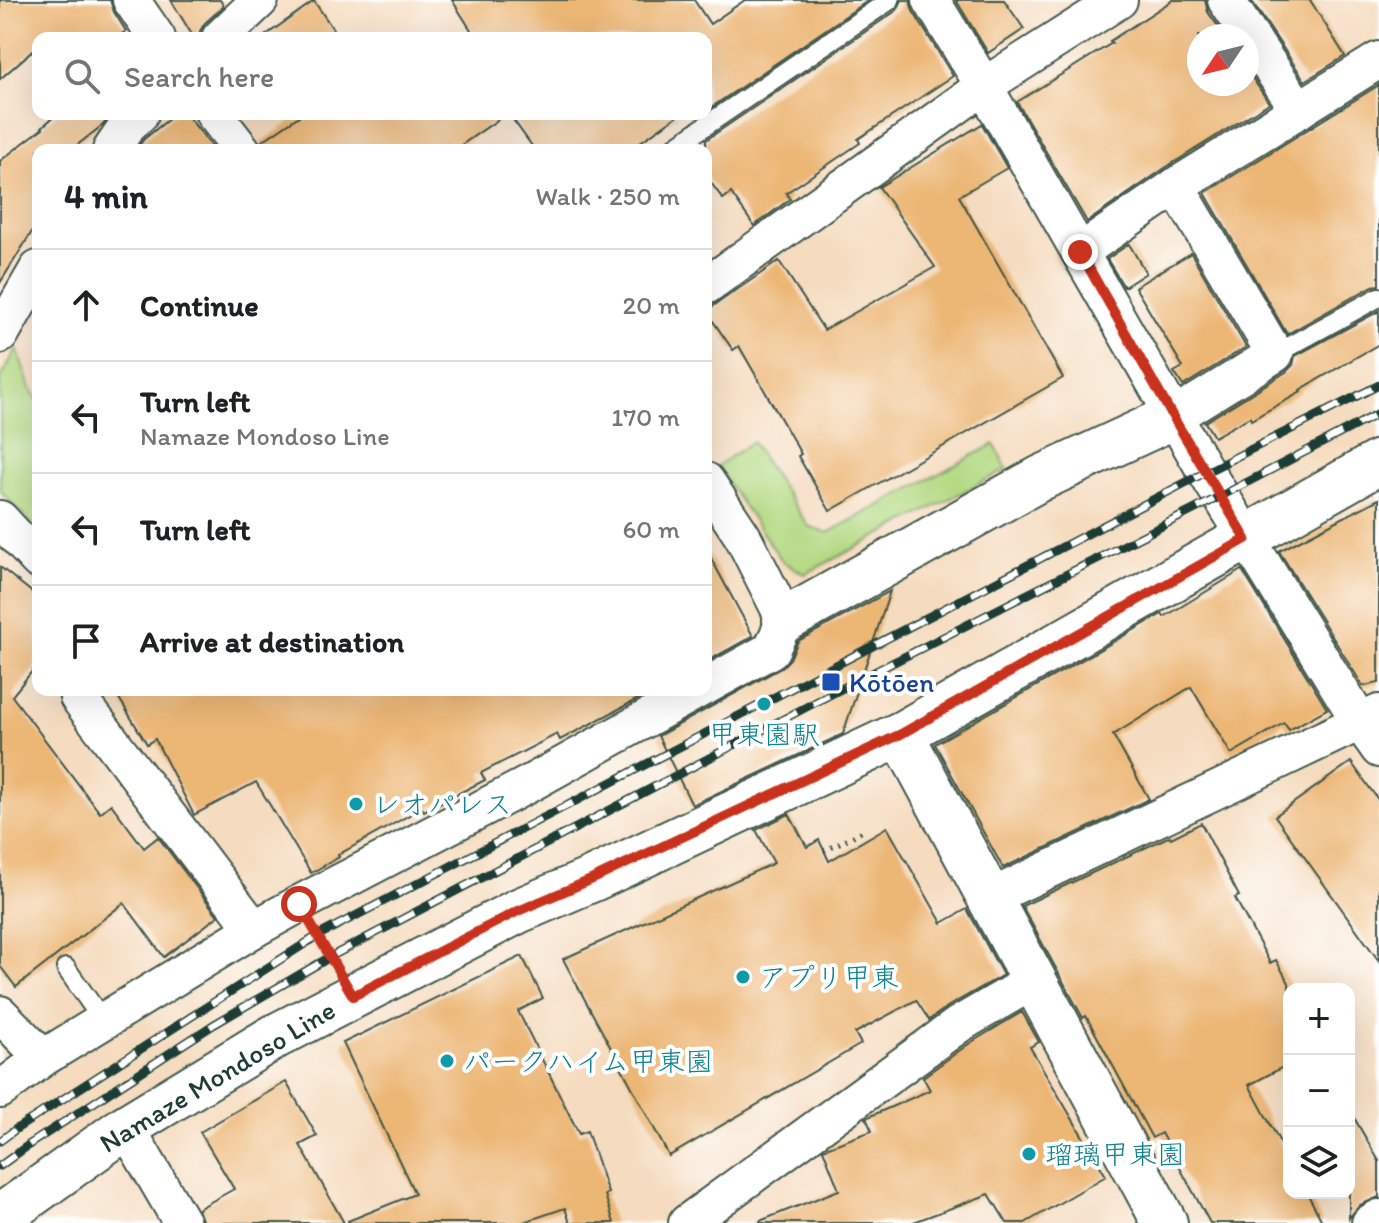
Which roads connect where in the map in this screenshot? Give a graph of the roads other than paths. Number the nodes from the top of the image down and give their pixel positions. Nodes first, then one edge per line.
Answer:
1 (131, 0) edge
2 (260, 0) edge
3 (890, 0) edge
4 (931, 0) edge
5 (1119, 0) edge
6 (1226, 0) edge
7 (153, 32) edge
8 (226, 32) edge
9 (1379, 60) edge
10 (984, 86) junction
11 (1299, 110) junction
12 (133, 120) edge
13 (219, 120) edge
14 (115, 144) edge
15 (237, 144) edge
16 (679, 144) edge
17 (1176, 186) junction
18 (1080, 252) junction
19 (712, 277) edge
20 (32, 279) edge
21 (1379, 297) edge
22 (0, 335) edge
23 (1275, 354) junction
24 (1173, 417) junction
25 (1379, 462) edge
26 (712, 490) edge
27 (0, 519) edge
28 (1246, 539) junction
29 (32, 554) edge
30 (785, 620) junction
31 (712, 683) edge
32 (78, 696) edge
33 (687, 696) edge
34 (1373, 728) edge
35 (901, 734) junction
36 (991, 897) junction
37 (254, 929) junction
38 (66, 968) dead end
39 (1035, 980) junction
40 (0, 1014) edge
41 (103, 1021) junction
42 (43, 1058) junction
43 (0, 1090) edge
44 (126, 1127) junction
45 (0, 1217) edge
46 (1379, 1218) edge
47 (182, 1223) edge
48 (687, 1223) edge
49 (1165, 1223) edge
50 (1370, 1223) edge

1 - 7 street
2 - 8 street
3 - 16 lane
4 - 10 street
5 - 10 street
6 - 11 street
9 - 11 street
10 - 18 street
10 - 19 street
11 - 17 street
12 - 14 street
13 - 15 street
17 - 18 street
17 - 23 street
18 - 24 street
20 - 22 street
21 - 23 lane
23 - 24 street
24 - 28 street
24 - 30 main road
25 - 28 main road, Namaze Mondoso Line
26 - 30 street
27 - 29 street
28 - 34 street
28 - 35 main road, Namaze Mondoso Line
30 - 31 street
32 - 37 street
33 - 37 street
34 - 36 street
35 - 36 main road
35 - 44 main road, Namaze Mondoso Line
36 - 39 main road
37 - 41 street
38 - 41 lane
39 - 48 street
39 - 49 main road
40 - 42 street
41 - 42 street
42 - 43 street
44 - 45 main road, Namaze Mondoso Line
44 - 47 street
46 - 50 street

